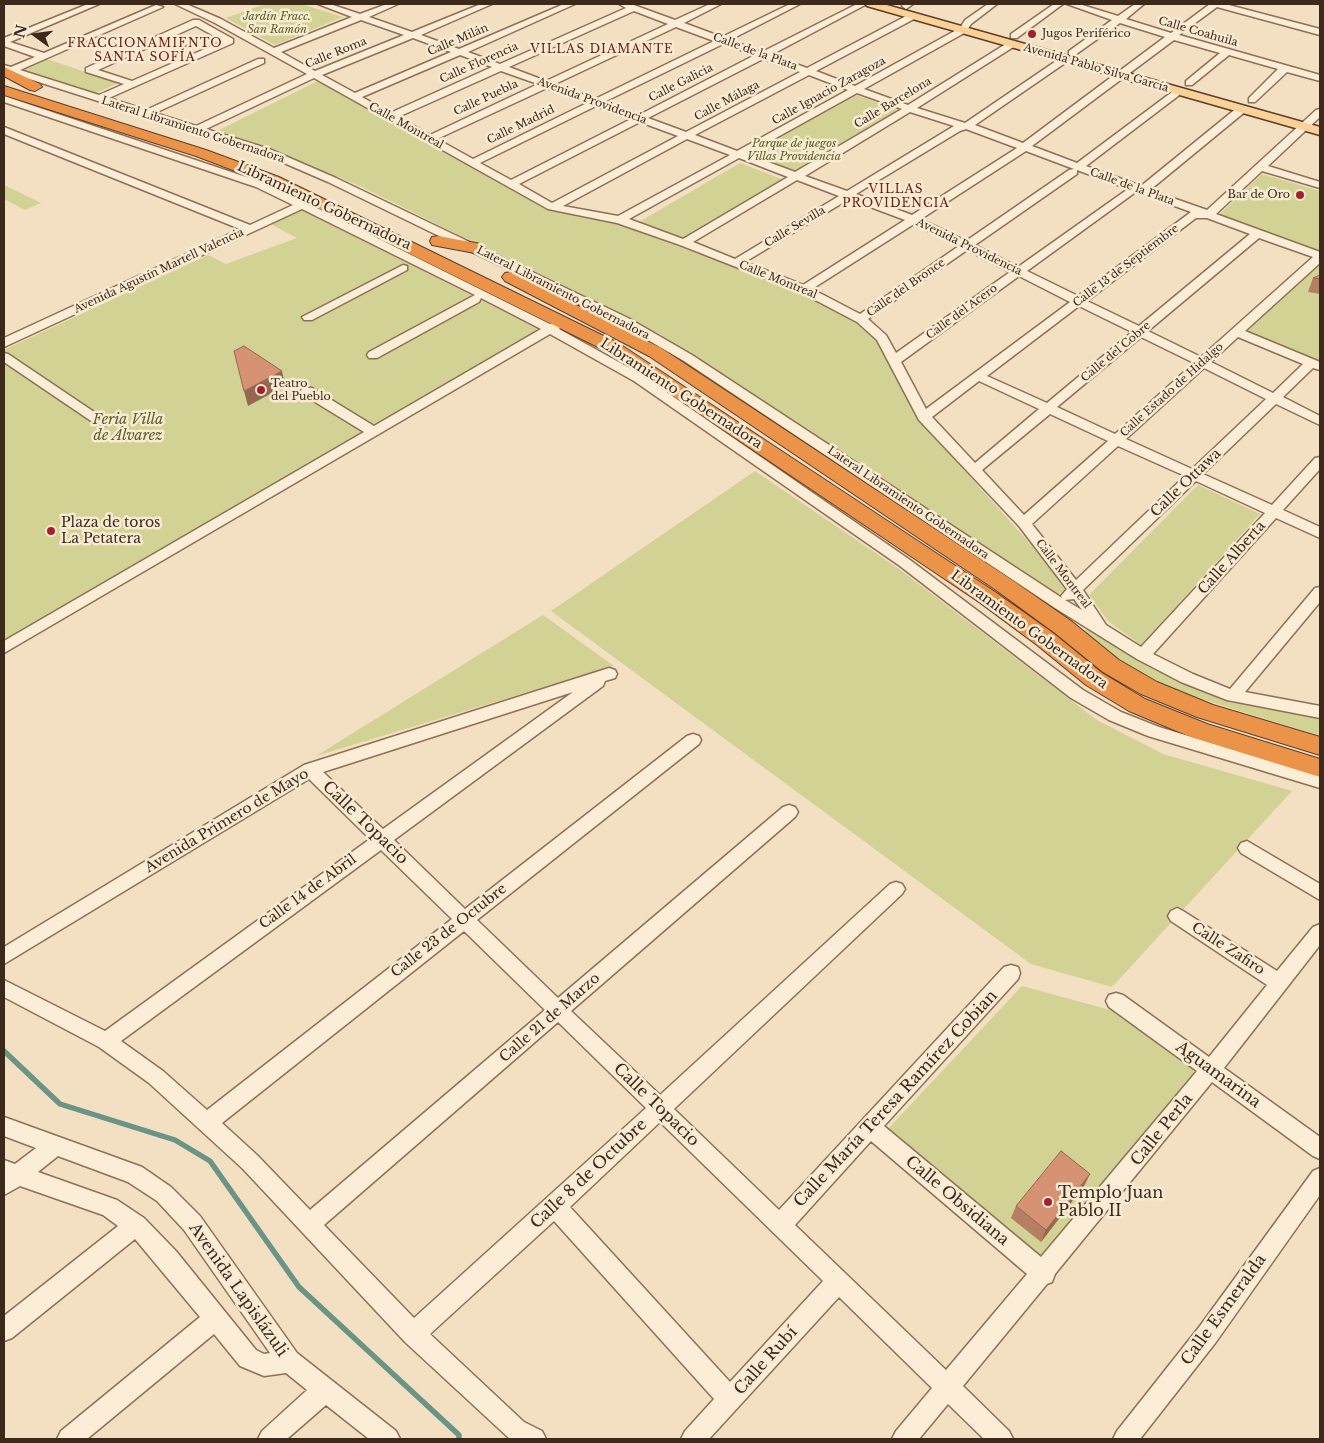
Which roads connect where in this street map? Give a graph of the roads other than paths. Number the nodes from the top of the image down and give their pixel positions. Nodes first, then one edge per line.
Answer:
1 (95, 4) edge
2 (148, 4) edge
3 (179, 4) edge
4 (322, 4) edge
5 (394, 4) edge
6 (488, 4) edge
7 (571, 4) edge
8 (717, 4) edge
9 (796, 4) edge
10 (863, 4) edge
11 (871, 4) edge
12 (905, 4) edge
13 (992, 4) edge
14 (1059, 4) edge
15 (1071, 4) edge
16 (1140, 4) edge
17 (1215, 4) edge
18 (629, 5) edge
19 (914, 16) junction
20 (361, 17) junction
21 (1118, 19) junction
22 (676, 23) junction
23 (965, 26) junction
24 (1320, 32) edge
25 (413, 34) junction
26 (1171, 36) junction
27 (722, 40) junction
28 (1013, 40) junction
29 (4, 42) edge
30 (274, 52) junction
31 (460, 52) junction
32 (1226, 52) junction
33 (39, 55) junction
34 (762, 55) junction
35 (1068, 56) junction
36 (261, 61) dead end
37 (500, 67) junction
38 (1285, 68) junction
39 (5, 71) edge
40 (1125, 71) junction
41 (808, 72) junction
42 (315, 75) junction
43 (1320, 78) edge
44 (129, 83) junction
45 (546, 84) junction
46 (1184, 87) junction
47 (4, 90) edge
48 (857, 90) junction
49 (355, 97) junction
50 (95, 98) junction
51 (4, 99) edge
52 (596, 102) junction
53 (1247, 105) junction
54 (909, 109) junction
55 (146, 114) junction
56 (389, 116) junction
57 (1318, 116) edge
58 (640, 118) junction
59 (943, 121) joint
60 (1304, 127) junction
61 (962, 128) junction
62 (196, 130) junction
63 (1320, 131) edge
64 (6, 135) edge
65 (687, 136) junction
66 (150, 137) junction
67 (429, 139) junction
68 (1021, 150) junction
69 (740, 155) junction
70 (472, 163) junction
71 (1260, 167) junction
72 (220, 170) junction
73 (1076, 170) junction
74 (107, 171) junction
75 (96, 176) junction
76 (797, 176) junction
77 (510, 184) junction
78 (1320, 185) edge
79 (1142, 191) junction
80 (1129, 192) junction
81 (848, 195) junction
82 (308, 202) junction
83 (552, 207) junction
84 (1193, 215) junction
85 (1208, 215) junction
86 (913, 219) junction
87 (620, 220) junction
88 (250, 229) junction
89 (1258, 233) junction
90 (232, 237) junction
91 (438, 242) junction
92 (684, 243) junction
93 (966, 246) junction
94 (476, 248) junction
95 (1320, 257) edge
96 (736, 263) junction
97 (403, 268) dead end
98 (1018, 271) junction
99 (804, 289) junction
100 (475, 299) dead end
101 (1079, 301) junction
102 (308, 317) dead end
103 (861, 319) junction
104 (556, 325) junction
105 (1140, 331) junction
106 (1237, 332) junction
107 (4, 344) edge
108 (373, 355) dead end
109 (4, 357) edge
110 (894, 362) junction
111 (1203, 363) junction
112 (1316, 364) edge
113 (978, 376) junction
114 (307, 391) dead end
115 (1274, 398) junction
116 (1048, 408) junction
117 (924, 417) junction
118 (1320, 421) edge
119 (102, 422) dead end
120 (374, 432) junction
121 (1117, 440) junction
122 (1320, 461) edge
123 (974, 471) junction
124 (1193, 476) junction
125 (1274, 512) junction
126 (1024, 523) junction
127 (1320, 533) edge
128 (1075, 589) junction
129 (1320, 592) edge
130 (1060, 604) junction
131 (1101, 628) junction
132 (4, 648) edge
133 (1143, 655) junction
134 (609, 674) joint
135 (1233, 696) junction
136 (1320, 712) edge
137 (692, 740) dead end
138 (1320, 746) edge
139 (1320, 768) edge
140 (310, 770) junction
141 (1320, 782) edge
142 (789, 812) dead end
143 (381, 838) junction
144 (1247, 848) dead end
145 (896, 889) dead end
146 (1320, 894) edge
147 (1177, 916) dead end
148 (464, 919) junction
149 (1320, 932) edge
150 (4, 956) edge
151 (1011, 973) dead end
152 (1280, 982) junction
153 (4, 988) edge
154 (1116, 1001) dead end
155 (559, 1011) junction
156 (106, 1041) junction
157 (1211, 1069) junction
158 (660, 1109) junction
159 (206, 1123) junction
160 (4, 1127) edge
161 (870, 1128) junction
162 (56, 1145) junction
163 (1320, 1148) edge
164 (8, 1177) edge
165 (1320, 1178) edge
166 (555, 1206) junction
167 (309, 1224) junction
168 (136, 1225) junction
169 (780, 1225) junction
170 (1044, 1274) junction
171 (838, 1281) junction
172 (215, 1319) junction
173 (4, 1330) edge
174 (413, 1334) junction
175 (289, 1361) junction
176 (948, 1388) junction
177 (325, 1390) junction
178 (730, 1400) junction
179 (523, 1436) edge
180 (70, 1439) edge
181 (270, 1439) edge
182 (388, 1439) edge
183 (693, 1439) edge
184 (904, 1439) edge
185 (1001, 1439) edge
186 (1125, 1439) edge

1 - 29 street
2 - 33 street
3 - 30 street, Calle Montreal
4 - 20 street, Avenida Providencia
5 - 20 street
6 - 25 street, Calle Roma
7 - 31 street, Calle Milán
8 - 22 street, Calle Puebla
9 - 27 street, Calle Madrid
10 - 34 street, Calle Galicia
11 - 19 main road, Avenida Pablo Silva García
12 - 23 main road, Avenida Pablo Silva García
13 - 23 street, Calle Ignacio Zaragoza
14 - 28 street, Calle Barcelona
15 - 21 street, Calle Coahuila
16 - 21 street, Calle Sevilla
17 - 24 street
17 - 26 street
18 - 22 street, Calle de la Plata
18 - 37 street, Calle Florencia
19 - 23 main road, Avenida Pablo Silva García
19 - 41 street, Calle Málaga
20 - 25 street, Avenida Providencia
20 - 30 street
21 - 26 street, Calle Coahuila
21 - 35 street, Calle Sevilla
22 - 27 street, Calle de la Plata
22 - 45 street, Calle Puebla
23 - 28 main road, Avenida Pablo Silva García
23 - 48 street, Calle Ignacio Zaragoza
25 - 31 street, Avenida Providencia
25 - 42 street, Calle Roma
26 - 32 street, Calle Coahuila
26 - 40 street
27 - 34 street, Calle de la Plata
27 - 52 street, Calle Madrid
28 - 35 main road, Avenida Pablo Silva García
28 - 54 street, Calle Barcelona
29 - 33 street
30 - 42 street, Calle Montreal
31 - 37 street, Avenida Providencia
31 - 49 street, Calle Milán
32 - 38 street, Calle Coahuila
32 - 46 street, Calle del Bronce
33 - 39 street
34 - 41 street, Calle de la Plata
34 - 58 street, Calle Galicia
35 - 40 main road, Avenida Pablo Silva García
35 - 61 street, Calle Sevilla
36 - 55 street
37 - 45 street, Avenida Providencia
37 - 56 street, Calle Florencia
38 - 43 street, Calle Coahuila
38 - 53 street
39 - 50 street, Lateral Libramiento Gobernadora
39 - 91 highway, Libramiento Gobernadora
40 - 46 main road, Avenida Pablo Silva García
40 - 68 street
41 - 48 street, Calle de la Plata
41 - 65 street, Calle Málaga
42 - 49 street, Calle Montreal
42 - 62 street, Calle Roma
44 - 44 street
44 - 50 street
45 - 52 street, Avenida Providencia
45 - 67 street, Calle Puebla
46 - 53 main road, Avenida Pablo Silva García
46 - 73 street, Calle del Bronce
47 - 66 highway, Libramiento Gobernadora
48 - 54 street, Calle de la Plata
48 - 69 street, Calle Ignacio Zaragoza
49 - 56 street, Calle Montreal
50 - 55 street, Lateral Libramiento Gobernadora
51 - 72 street
52 - 58 street, Avenida Providencia
52 - 70 street, Calle Madrid
53 - 57 main road, Avenida Pablo Silva García
53 - 60 main road, Avenida Pablo Silva García
53 - 79 street
54 - 59 street, Calle de la Plata
54 - 76 street, Calle Barcelona
55 - 62 street, Lateral Libramiento Gobernadora
56 - 67 street, Calle Montreal
57 - 60 street
58 - 65 street, Avenida Providencia
58 - 77 street, Calle Galicia
59 - 61 street, Calle de la Plata
60 - 63 main road, Avenida Pablo Silva García
60 - 71 street
61 - 68 street, Calle de la Plata
61 - 81 street, Calle Sevilla
62 - 94 street, Lateral Libramiento Gobernadora
64 - 74 street
64 - 75 street
65 - 69 street, Avenida Providencia
65 - 83 street, Calle Málaga
66 - 72 highway
66 - 82 highway, Libramiento Gobernadora
67 - 70 street, Calle Montreal
68 - 73 street, Calle de la Plata
68 - 86 street
69 - 76 street, Avenida Providencia
69 - 87 street, Calle Ignacio Zaragoza
70 - 77 street, Calle Montreal
71 - 78 street
71 - 85 street
72 - 82 street
73 - 79 street, Calle de la Plata
73 - 80 street, Calle de la Plata
73 - 93 street, Calle del Bronce
74 - 75 street
74 - 88 street
75 - 90 street
76 - 81 street, Avenida Providencia
76 - 92 street, Calle Barcelona
77 - 83 street, Calle Montreal
79 - 85 street, Calle de la Plata
80 - 84 street, Calle de la Plata
80 - 98 street, Calle del Acero
81 - 86 street, Avenida Providencia
81 - 96 street, Calle Sevilla
82 - 88 street, Avenida Agustín Martell Valencia
82 - 104 highway, Libramiento Gobernadora
83 - 87 street, Calle Montreal
84 - 85 street, Calle 13 de Septiembre
84 - 101 street, Calle 13 de Septiembre
85 - 89 street, Calle de la Plata
86 - 93 street, Avenida Providencia
86 - 99 street
87 - 92 street, Calle Montreal
88 - 90 street, Avenida Agustín Martell Valencia
89 - 95 street, Calle de la Plata
89 - 105 street, Calle del Cobre
90 - 107 street, Avenida Agustín Martell Valencia
91 - 94 highway
91 - 138 highway, Libramiento Gobernadora
92 - 96 street, Calle Montreal
93 - 98 street, Avenida Providencia
93 - 103 street, Calle del Bronce
94 - 130 street, Lateral Libramiento Gobernadora
95 - 106 street, Calle Estado de Hidalgo
96 - 99 street, Calle Montreal
97 - 102 street
98 - 101 street, Avenida Providencia
98 - 110 street, Calle del Acero
99 - 103 street, Calle Montreal
100 - 108 street
101 - 105 street, Avenida Providencia
101 - 113 street, Calle 13 de Septiembre
103 - 110 street, Calle Montreal
104 - 120 street
104 - 139 highway, Libramiento Gobernadora
104 - 141 street
105 - 111 street, Avenida Providencia
105 - 116 street, Calle del Cobre
106 - 111 street, Calle Estado de Hidalgo
106 - 112 street
109 - 119 street
110 - 117 street, Calle Montreal
111 - 115 street, Avenida Providencia
111 - 121 street, Calle Estado de Hidalgo
112 - 115 street, Calle Ottawa
113 - 116 street
113 - 117 street, Calle 13 de Septiembre
114 - 120 street
115 - 118 street, Avenida Providencia
115 - 124 street, Calle Ottawa
116 - 121 street
116 - 123 street, Calle del Cobre
117 - 123 street, Calle Montreal
120 - 132 street
121 - 124 street
121 - 126 street, Calle Estado de Hidalgo
122 - 125 street, Calle Alberta
123 - 126 street, Calle Montreal
124 - 125 street
124 - 128 street, Calle Ottawa
125 - 127 street
125 - 133 street, Calle Alberta
126 - 128 street, Calle Montreal
128 - 130 street, Calle Ottawa
128 - 131 street, Calle Montreal
129 - 135 street
130 - 131 street, Lateral Libramiento Gobernadora
131 - 133 street, Calle Montreal
133 - 135 street, Calle Montreal
134 - 140 street, Avenida Primero de Mayo
134 - 143 street, Calle 14 de Abril
135 - 136 street, Calle Montreal
137 - 148 street, Calle 23 de Octubre
140 - 143 street, Calle Topacio
140 - 150 street, Avenida Primero de Mayo
142 - 155 street, Calle 21 de Marzo
143 - 148 street, Calle Topacio
143 - 156 street, Calle 14 de Abril
144 - 146 street
145 - 158 street, Calle 8 de Octubre
147 - 152 street, Calle Zafiro
148 - 155 street, Calle Topacio
148 - 159 street, Calle 23 de Octubre
149 - 152 street, Calle Perla
151 - 161 street, Calle María Teresa Ramírez Cobian
152 - 157 street, Calle Perla
153 - 156 street
154 - 157 street, Aguamarina
155 - 158 street, Calle Topacio
155 - 167 street, Calle 21 de Marzo
156 - 159 street
157 - 163 street, Aguamarina
157 - 170 street, Calle Perla
158 - 166 street, Calle 8 de Octubre
158 - 169 street, Calle Topacio
159 - 167 street
160 - 162 street, Avenida Lapislázuli
161 - 169 street, Calle María Teresa Ramírez Cobian
161 - 170 street, Calle Obsidiana
162 - 164 street
162 - 175 street, Avenida Lapislázuli
164 - 168 street, Avenida Lapislázuli
165 - 186 street, Calle Esmeralda
166 - 174 street, Calle 8 de Octubre
166 - 178 street
167 - 174 street
168 - 172 street, Avenida Lapislázuli
168 - 173 street
169 - 171 street, Calle Topacio
170 - 176 street, Calle Perla
171 - 176 street, Calle Topacio
171 - 178 street, Calle Rubí
172 - 175 street, Avenida Lapislázuli
172 - 180 street
174 - 179 street
175 - 177 street
176 - 184 street, Calle Perla
176 - 185 street, Calle Topacio
177 - 181 street
177 - 182 street
178 - 183 street, Calle Rubí

